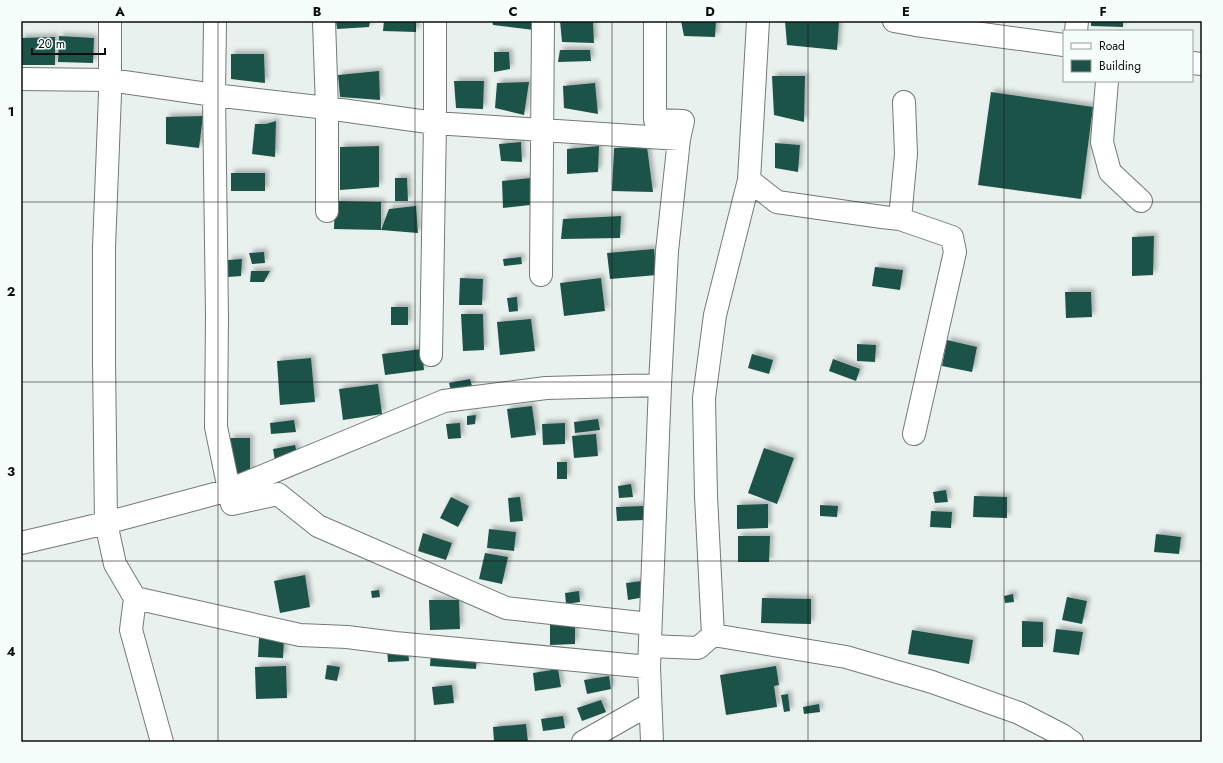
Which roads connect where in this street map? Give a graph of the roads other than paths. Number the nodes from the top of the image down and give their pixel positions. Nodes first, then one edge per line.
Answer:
1 (110, 21) edge
2 (215, 21) edge
3 (324, 21) edge
4 (435, 21) edge
5 (543, 21) edge
6 (655, 21) edge
7 (758, 21) edge
8 (894, 21) edge
9 (916, 23) edge
10 (1063, 45) edge
11 (21, 79) edge
12 (110, 80) junction
13 (1107, 82) edge
14 (214, 95) junction
15 (904, 102) dead end
16 (327, 108) junction
17 (435, 123) junction
18 (542, 129) junction
19 (679, 139) junction
20 (749, 180) junction
21 (1141, 201) dead end
22 (327, 211) dead end
23 (900, 219) junction
24 (541, 275) dead end
25 (431, 355) dead end
26 (660, 385) junction
27 (914, 434) dead end
28 (229, 490) junction
29 (106, 522) junction
30 (21, 543) edge
31 (135, 598) junction
32 (650, 624) junction
33 (712, 635) junction
34 (649, 656) junction
35 (650, 704) junction
36 (162, 742) edge
37 (583, 742) edge
38 (652, 742) edge
39 (1072, 742) edge

1 - 12 street
2 - 14 street
3 - 16 street
4 - 17 street
5 - 18 street
6 - 19 street
7 - 20 street
8 - 9 street
9 - 10 street
11 - 12 street
12 - 14 street
12 - 29 street
13 - 21 street
14 - 16 street
14 - 28 street
15 - 23 street
16 - 17 street
16 - 22 street
17 - 18 street
17 - 25 street
18 - 19 street
18 - 24 street
19 - 26 street
20 - 23 street
20 - 33 street
23 - 27 street
26 - 28 street
26 - 32 street
28 - 29 street
28 - 32 street
29 - 30 street
29 - 31 street
31 - 34 street
31 - 36 street
32 - 34 street
33 - 34 street
33 - 39 street
34 - 35 street
35 - 37 street
35 - 38 street

